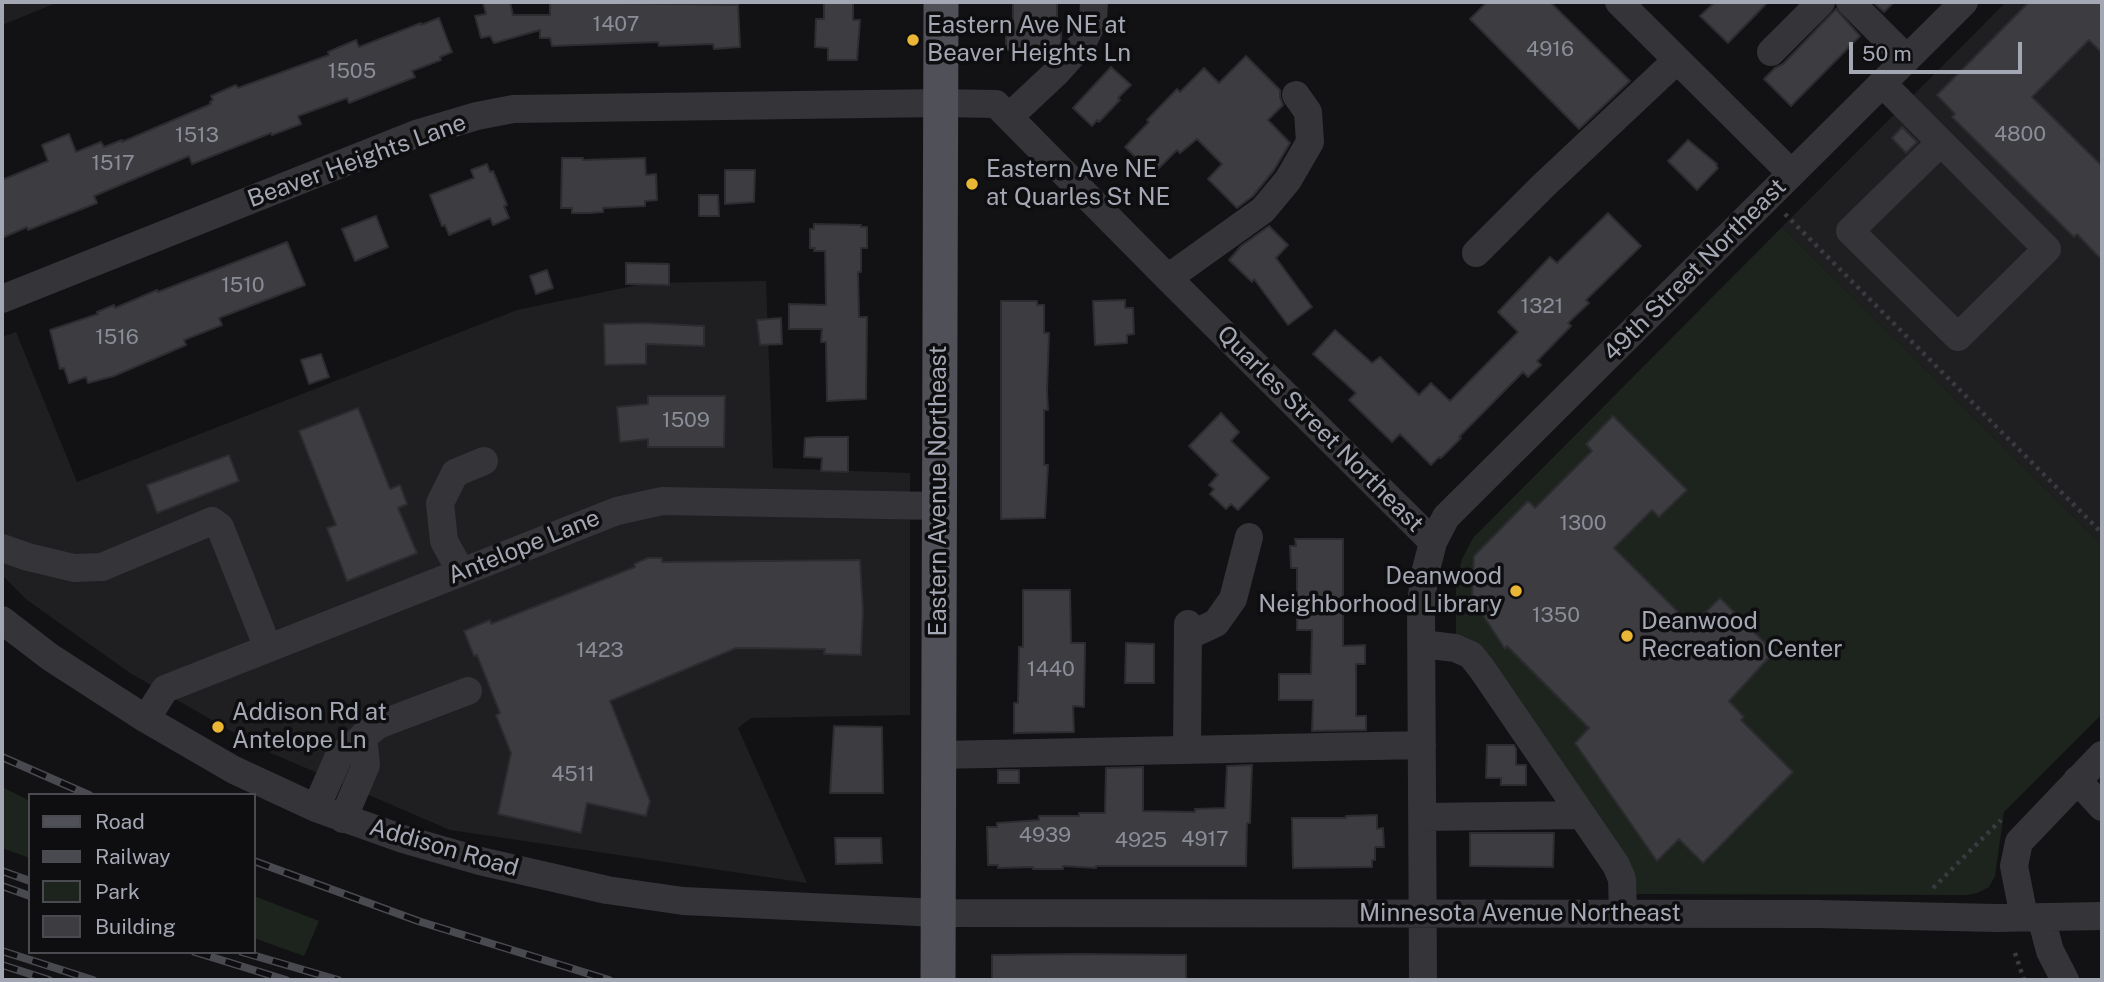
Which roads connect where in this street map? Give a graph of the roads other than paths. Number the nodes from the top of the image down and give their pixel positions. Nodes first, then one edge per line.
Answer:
1 (941, 2) edge
2 (1094, 2) edge
3 (1619, 2) edge
4 (1821, 2) edge
5 (1850, 2) edge
6 (1964, 2) edge
7 (1771, 52) dead end
8 (1907, 59) junction
9 (1677, 60) junction
10 (1882, 83) junction
11 (1296, 95) dead end
12 (940, 103) junction
13 (1009, 117) junction
14 (1940, 143) junction
15 (1791, 173) junction
16 (1476, 253) dead end
17 (1168, 278) junction
18 (2, 299) edge
19 (484, 461) dead end
20 (939, 506) junction
21 (1249, 537) dead end
22 (1433, 542) junction
23 (2, 548) edge
24 (461, 572) junction
25 (2, 620) edge
26 (1422, 644) junction
27 (268, 648) junction
28 (467, 691) dead end
29 (146, 719) junction
30 (363, 736) junction
31 (1422, 745) junction
32 (1186, 750) junction
33 (939, 755) junction
34 (2102, 755) edge
35 (2077, 780) junction
36 (2102, 807) edge
37 (316, 808) junction
38 (1581, 815) junction
39 (1423, 817) junction
40 (344, 819) junction
41 (939, 913) junction
42 (1423, 914) junction
43 (1623, 914) junction
44 (2102, 916) edge
45 (2033, 917) junction
46 (938, 980) edge
47 (1423, 980) edge
48 (2065, 980) edge

1 - 12 main road, Eastern Avenue Northeast
2 - 13 street
3 - 9 street
4 - 7 street
5 - 8 street
6 - 8 street, 49th Street Northeast
8 - 10 street, 49th Street Northeast
9 - 15 street
9 - 16 street
10 - 14 street
10 - 15 street, 49th Street Northeast
11 - 17 street
12 - 13 street, Quarles Street Northeast
12 - 18 street, Beaver Heights Lane
12 - 20 main road, Eastern Avenue Northeast
13 - 17 street, Quarles Street Northeast
14 - 14 street
15 - 22 street, 49th Street Northeast
17 - 22 street, Quarles Street Northeast
19 - 24 street
20 - 24 street, Antelope Lane
20 - 33 main road, Eastern Avenue Northeast
21 - 32 street
22 - 26 street, Quarles Street Northeast
23 - 27 street
24 - 27 street, Antelope Lane
25 - 29 street, Addison Road
26 - 31 street, Quarles Street Northeast
26 - 38 street
27 - 29 street, Antelope Lane
28 - 30 street
29 - 37 street, Addison Road
30 - 37 street
30 - 40 street
31 - 32 street
31 - 39 street, Quarles Street Northeast
32 - 33 street
33 - 41 main road, Eastern Avenue Northeast
34 - 35 street
35 - 36 street
35 - 45 street
37 - 40 street, Addison Road
38 - 39 street
38 - 43 street
39 - 42 street, Quarles Street Northeast
40 - 41 street, Addison Road
41 - 42 street, Minnesota Avenue Northeast
41 - 46 main road, Eastern Avenue Northeast
42 - 43 street, Minnesota Avenue Northeast
42 - 47 street, Quarles Street Northeast
43 - 45 street, Minnesota Avenue Northeast
44 - 45 street, Minnesota Avenue Northeast
45 - 48 street

